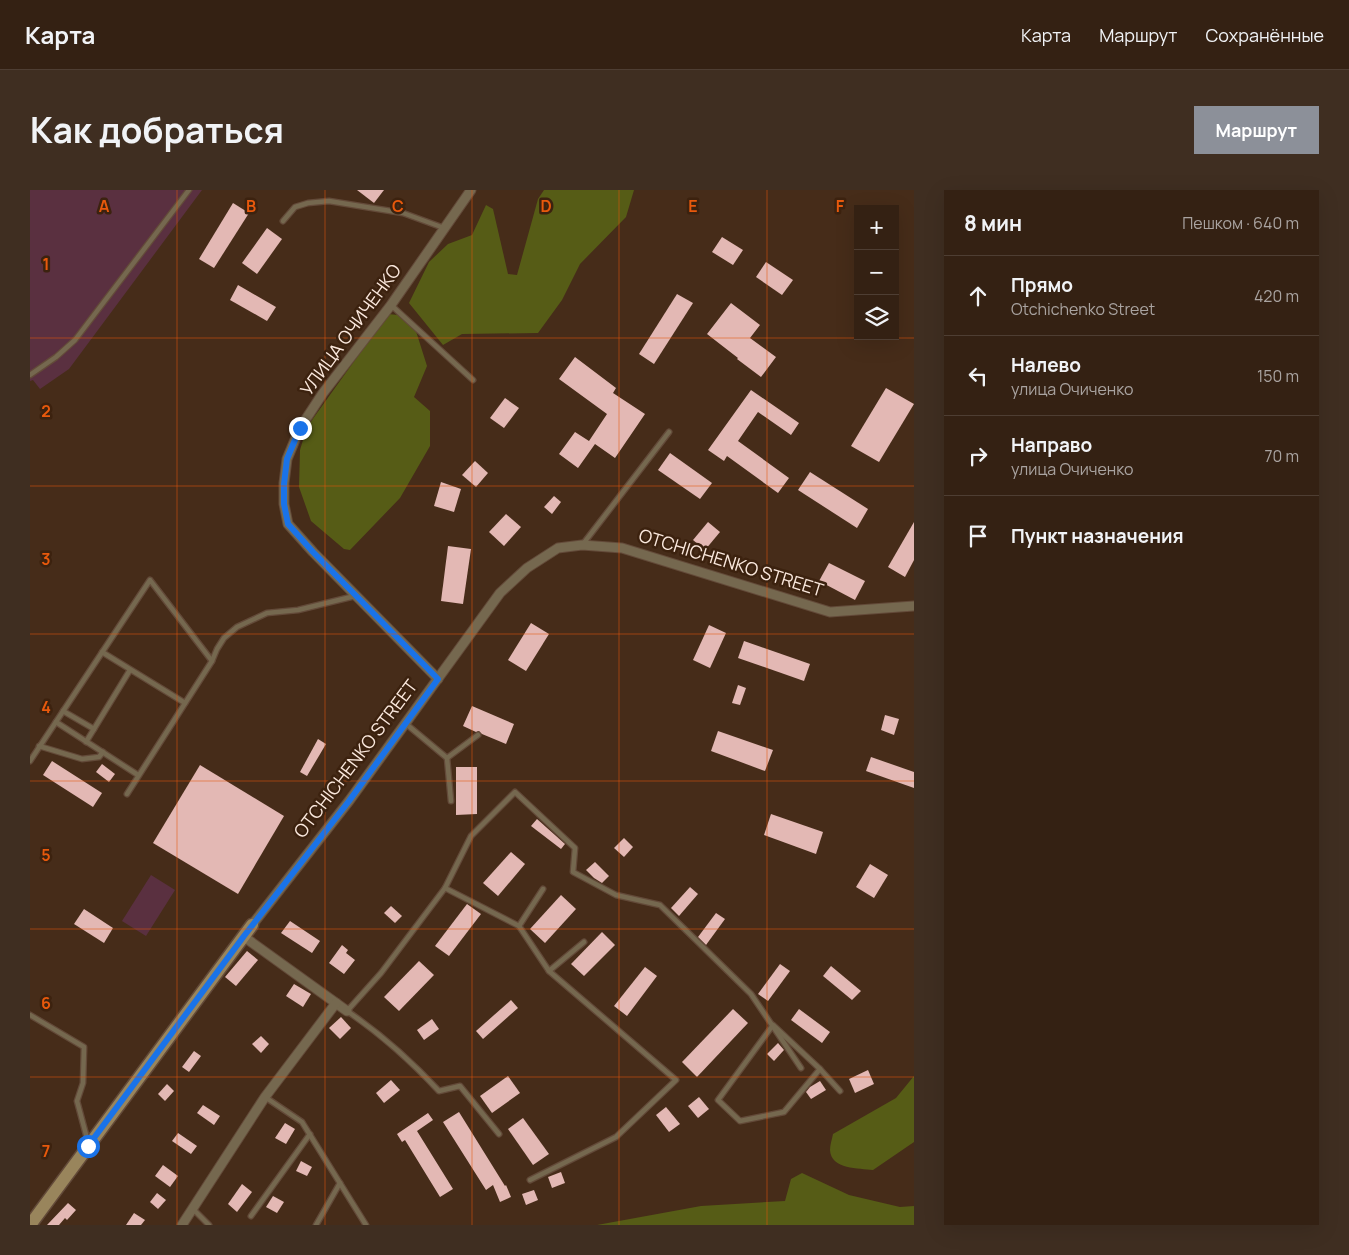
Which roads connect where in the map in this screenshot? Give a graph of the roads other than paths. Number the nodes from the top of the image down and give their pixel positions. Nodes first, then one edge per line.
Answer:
1 (189, 190) edge
2 (471, 190) edge
3 (283, 221) dead end
4 (444, 228) junction
5 (391, 306) junction
6 (30, 376) edge
7 (473, 380) dead end
8 (669, 432) dead end
9 (582, 545) junction
10 (357, 596) junction
11 (914, 606) edge
12 (102, 652) junction
13 (212, 661) junction
14 (130, 670) junction
15 (438, 679) junction
16 (185, 703) junction
17 (63, 711) junction
18 (56, 722) junction
19 (405, 723) junction
20 (94, 729) junction
21 (478, 735) dead end
22 (86, 742) junction
23 (39, 746) junction
24 (103, 752) junction
25 (447, 758) junction
26 (30, 761) edge
27 (138, 775) junction
28 (126, 794) dead end
29 (451, 801) dead end
30 (445, 888) junction
31 (543, 889) dead end
32 (252, 925) joint
33 (519, 926) junction
34 (244, 936) junction
35 (584, 942) dead end
36 (549, 971) junction
37 (336, 1003) junction
38 (348, 1011) junction
39 (30, 1016) edge
40 (773, 1026) junction
41 (800, 1068) dead end
42 (820, 1069) junction
43 (840, 1091) dead end
44 (265, 1097) junction
45 (310, 1134) junction
46 (498, 1134) dead end
47 (88, 1146) junction
48 (530, 1180) dead end
49 (340, 1183) junction
50 (192, 1208) junction
51 (251, 1216) dead end
52 (30, 1225) edge
53 (182, 1225) edge
54 (209, 1225) edge
55 (316, 1225) edge
56 (366, 1225) edge

1 - 6 lane
2 - 4 street, УЛИЦА ОЧИЧЕНКО
3 - 4 lane
4 - 5 street, УЛИЦА ОЧИЧЕНКО
5 - 7 lane
5 - 10 street, УЛИЦА ОЧИЧЕНКО
8 - 9 lane
9 - 11 street, OTCHICHENKO STREET
9 - 15 street, OTCHICHENKO STREET
10 - 13 lane
10 - 15 street, УЛИЦА ОЧИЧЕНКО
12 - 13 lane
12 - 14 lane
12 - 17 lane
13 - 16 lane
14 - 16 lane
14 - 20 lane
15 - 19 street, OTCHICHENKO STREET
16 - 27 lane
17 - 18 lane
17 - 20 lane
18 - 22 lane
18 - 23 lane
19 - 25 lane
19 - 32 street, OTCHICHENKO STREET
20 - 22 lane
21 - 25 lane
22 - 24 lane
23 - 24 lane
23 - 26 lane
24 - 27 lane
25 - 29 lane
27 - 28 lane
30 - 33 lane
30 - 38 lane
30 - 40 lane
31 - 33 lane
32 - 34 street, OTCHICHENKO STREET
33 - 36 lane
34 - 37 street
34 - 47 street, OTCHICHENKO STREET
35 - 36 lane
36 - 48 lane
37 - 38 street
37 - 44 street
38 - 46 lane
39 - 47 lane
40 - 41 lane
40 - 42 lane
40 - 42 lane
42 - 43 lane
44 - 45 lane
44 - 50 street
45 - 49 lane
45 - 51 lane
47 - 52 street, OTCHICHENKO STREET
49 - 55 lane
49 - 56 lane
50 - 53 street
50 - 54 lane

